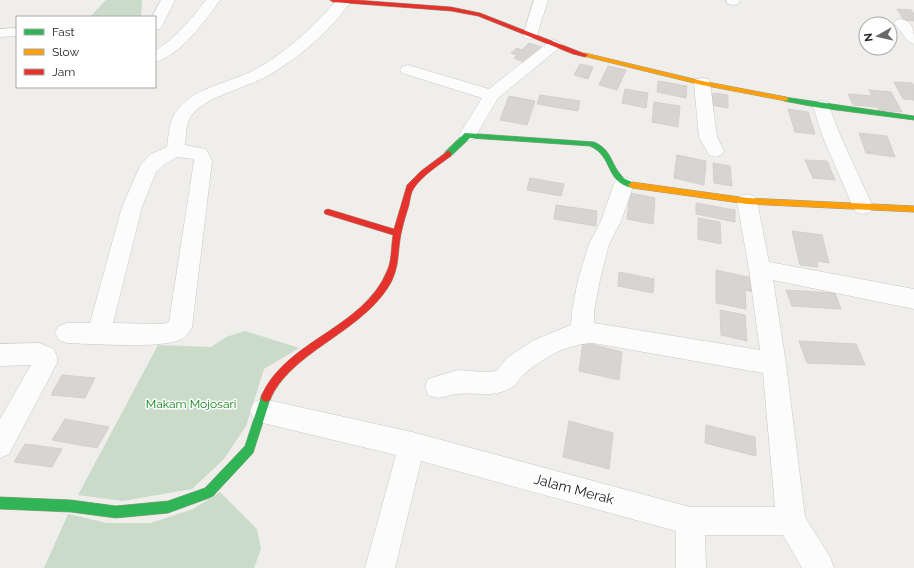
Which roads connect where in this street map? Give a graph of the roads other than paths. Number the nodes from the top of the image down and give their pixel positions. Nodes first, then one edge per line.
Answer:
1 (168, 0) edge
2 (213, 0) edge
3 (339, 0) edge
4 (541, 0) edge
5 (901, 23) dead end
6 (156, 24) edge
7 (16, 32) edge
8 (0, 33) edge
9 (530, 35) junction
10 (914, 39) edge
11 (554, 45) junction
12 (156, 56) edge
13 (408, 70) dead end
14 (702, 83) junction
15 (492, 95) junction
16 (821, 106) junction
17 (914, 118) edge
18 (468, 135) junction
19 (175, 150) junction
20 (716, 151) dead end
21 (624, 184) junction
22 (747, 201) junction
23 (863, 207) junction
24 (914, 210) edge
25 (328, 212) dead end
26 (397, 233) junction
27 (760, 269) junction
28 (914, 299) edge
29 (582, 332) junction
30 (67, 333) dead end
31 (99, 333) junction
32 (0, 355) edge
33 (774, 364) junction
34 (437, 387) dead end
35 (263, 411) junction
36 (0, 444) edge
37 (412, 445) junction
38 (0, 503) edge
39 (690, 521) junction
40 (791, 521) junction
41 (380, 568) edge
42 (691, 568) edge
43 (819, 568) edge

1 - 6 street
2 - 12 street
3 - 9 street
3 - 19 street
4 - 9 street
5 - 10 street
7 - 8 street
9 - 11 street
11 - 14 street
11 - 15 street
13 - 15 street
14 - 16 street
14 - 20 street
15 - 18 street
16 - 17 street
16 - 23 street
18 - 21 street
18 - 26 street
19 - 31 street
19 - 31 street
21 - 22 street
21 - 29 street
22 - 23 street
22 - 27 street
23 - 24 street
25 - 26 street
26 - 35 street
27 - 28 street
27 - 33 street
29 - 33 street
29 - 34 street
30 - 31 street
32 - 36 street
33 - 40 street
35 - 37 street, Jalam Merak
35 - 38 street
37 - 39 street, Jalam Merak
37 - 41 street
39 - 40 street, Jalam Merak
39 - 42 street
40 - 43 street

